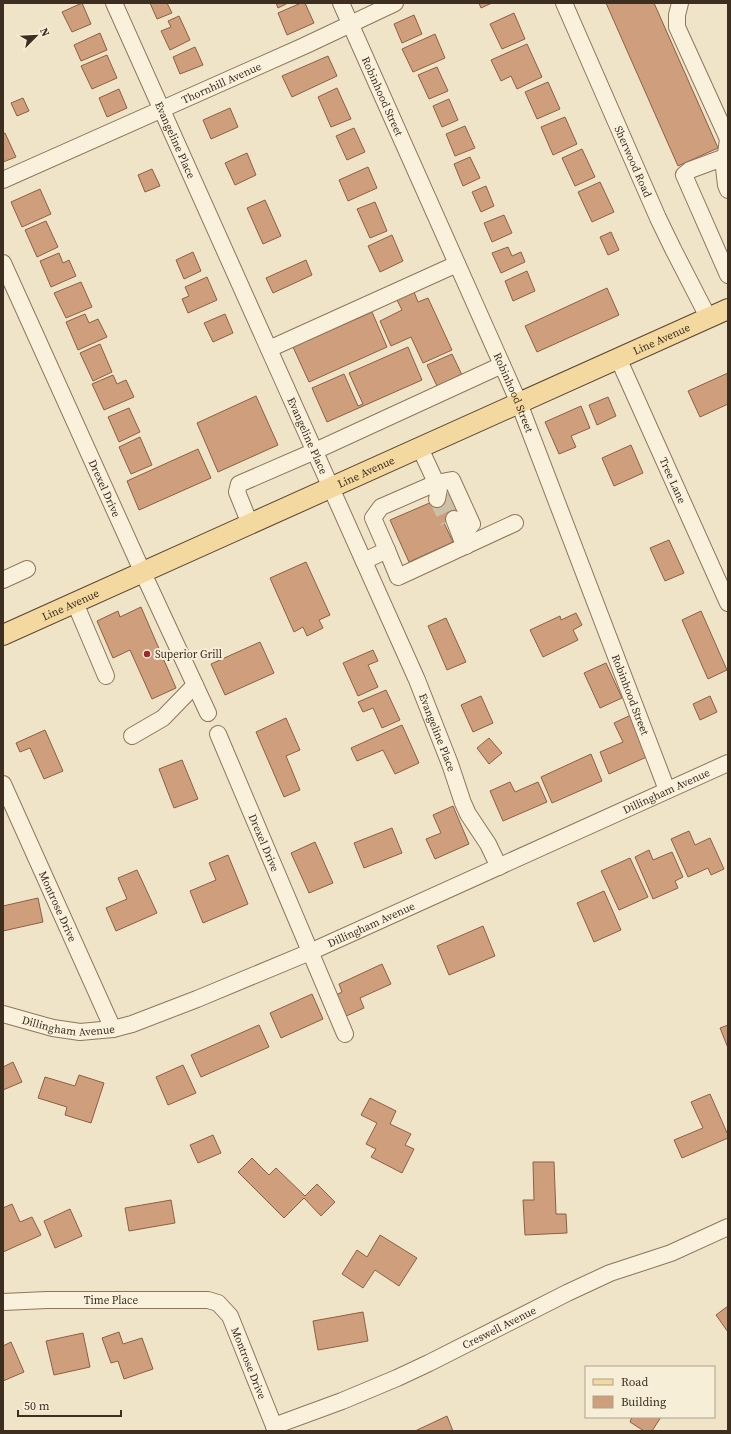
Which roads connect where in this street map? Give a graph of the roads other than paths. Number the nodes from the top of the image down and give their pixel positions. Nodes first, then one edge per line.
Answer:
1 (114, 3) edge
2 (341, 3) edge
3 (395, 3) edge
4 (564, 3) edge
5 (680, 3) edge
6 (350, 24) junction
7 (162, 109) junction
8 (726, 146) edge
9 (3, 180) edge
10 (728, 190) edge
11 (3, 263) edge
12 (457, 264) junction
13 (728, 275) edge
14 (728, 308) edge
15 (708, 317) junction
16 (269, 348) junction
17 (618, 358) junction
18 (502, 365) junction
19 (519, 403) junction
20 (420, 448) junction
21 (315, 451) junction
22 (331, 488) junction
23 (441, 492) junction
24 (515, 523) dead end
25 (250, 524) junction
26 (458, 529) junction
27 (387, 550) junction
28 (364, 560) junction
29 (26, 569) dead end
30 (143, 573) junction
31 (3, 580) edge
32 (75, 603) junction
33 (728, 603) edge
34 (3, 635) edge
35 (106, 676) dead end
36 (195, 684) junction
37 (208, 713) dead end
38 (218, 734) dead end
39 (132, 736) dead end
40 (728, 763) edge
41 (3, 784) edge
42 (667, 790) junction
43 (499, 867) junction
44 (310, 952) junction
45 (3, 1014) edge
46 (113, 1029) junction
47 (345, 1034) dead end
48 (728, 1227) edge
49 (3, 1302) edge
50 (218, 1303) joint
51 (275, 1428) edge

1 - 7 street, Evangeline Place
2 - 6 street, Robinhood Street
3 - 6 street, Thornhill Avenue
4 - 15 street, Sherwood Road
5 - 8 street
6 - 7 street, Thornhill Avenue
6 - 12 street, Robinhood Street
7 - 9 street, Thornhill Avenue
7 - 16 street, Evangeline Place
8 - 10 street
8 - 13 street
11 - 30 street, Drexel Drive
12 - 16 street
12 - 18 street, Robinhood Street
14 - 15 main road, Line Avenue
15 - 17 main road, Line Avenue
16 - 21 street, Evangeline Place
17 - 19 main road, Line Avenue
17 - 33 street, Tree Lane
18 - 19 street, Robinhood Street
18 - 21 street
19 - 20 main road, Line Avenue
19 - 42 street, Robinhood Street
20 - 22 main road, Line Avenue
20 - 23 street
21 - 22 street, Evangeline Place
21 - 25 street
22 - 25 main road, Line Avenue
22 - 28 street, Evangeline Place
23 - 26 street
23 - 27 street
24 - 26 street
25 - 30 main road, Line Avenue
26 - 27 street
27 - 28 street
28 - 43 street, Evangeline Place
29 - 31 street
30 - 32 main road, Line Avenue
30 - 36 street, Drexel Drive
32 - 34 main road, Line Avenue
32 - 35 street
36 - 37 street, Drexel Drive
36 - 39 street
38 - 44 street, Drexel Drive
40 - 42 street, Dillingham Avenue
41 - 46 street, Montrose Drive
42 - 43 street, Dillingham Avenue
43 - 44 street, Dillingham Avenue
44 - 46 street, Dillingham Avenue
44 - 47 street, Drexel Drive
45 - 46 street, Dillingham Avenue
48 - 51 street, Creswell Avenue
49 - 50 street, Time Place
50 - 51 street, Montrose Drive

